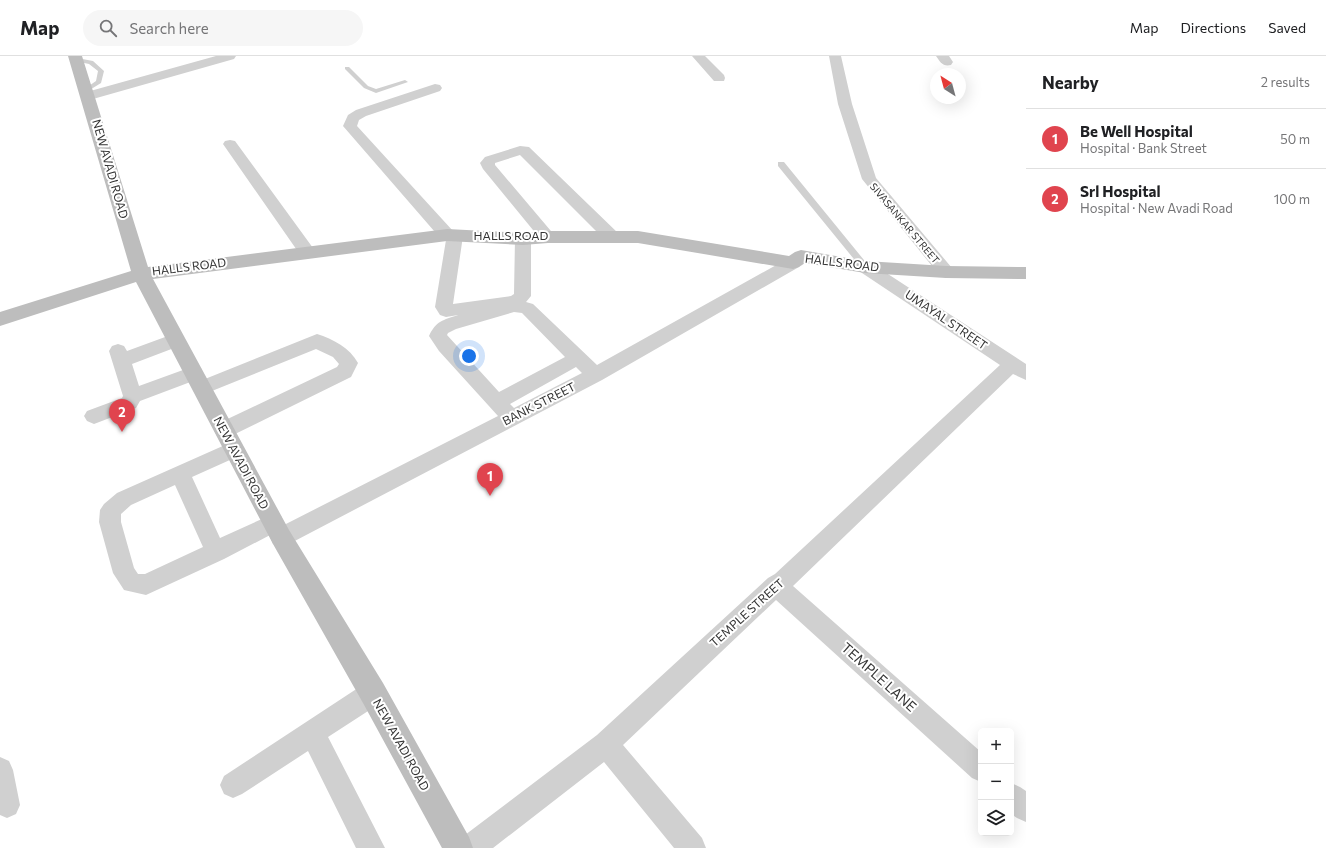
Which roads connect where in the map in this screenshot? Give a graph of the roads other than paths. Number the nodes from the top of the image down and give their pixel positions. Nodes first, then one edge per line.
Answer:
1 (230, 56) edge
2 (698, 56) edge
3 (835, 56) edge
4 (76, 58) edge
5 (346, 68) dead end
6 (719, 78) dead end
7 (405, 82) dead end
8 (435, 88) dead end
9 (376, 91) junction
10 (87, 93) junction
11 (388, 104) junction
12 (230, 144) dead end
13 (781, 164) dead end
14 (451, 235) junction
15 (548, 237) junction
16 (613, 238) junction
17 (523, 239) junction
18 (307, 252) junction
19 (793, 263) junction
20 (866, 267) junction
21 (946, 272) junction
22 (1026, 273) edge
23 (141, 274) junction
24 (0, 319) edge
25 (176, 340) junction
26 (578, 358) junction
27 (1019, 369) edge
28 (595, 375) junction
29 (540, 379) junction
30 (198, 381) junction
31 (556, 395) junction
32 (134, 396) junction
33 (497, 402) junction
34 (94, 416) dead end
35 (512, 418) junction
36 (229, 440) junction
37 (180, 474) junction
38 (277, 530) junction
39 (216, 552) junction
40 (776, 585) junction
41 (373, 694) junction
42 (312, 733) junction
43 (606, 744) junction
44 (978, 766) edge
45 (0, 770) edge
46 (233, 785) dead end
47 (1014, 799) edge
48 (7, 805) dead end
49 (1026, 809) edge
50 (371, 848) edge
51 (458, 848) edge
52 (471, 848) edge
53 (692, 848) edge

1 - 10 street
2 - 6 street
3 - 21 street, SIVASANKAR STREET
4 - 10 main road, NEW AVADI ROAD
5 - 9 lane
7 - 9 lane
8 - 11 street
9 - 11 lane
10 - 23 main road, NEW AVADI ROAD
11 - 14 street
12 - 18 street
13 - 20 lane
14 - 17 main road, HALLS ROAD
14 - 17 street
14 - 18 main road, HALLS ROAD
15 - 16 main road, HALLS ROAD
15 - 16 street
15 - 17 main road, HALLS ROAD
16 - 19 main road, HALLS ROAD
18 - 23 main road, HALLS ROAD
19 - 20 main road, HALLS ROAD
19 - 28 street, BANK STREET
20 - 21 main road, HALLS ROAD
20 - 27 street, UMAYAL STREET
21 - 22 main road, HALLS ROAD
23 - 24 main road, HALLS ROAD
23 - 25 main road, NEW AVADI ROAD
25 - 30 main road, NEW AVADI ROAD
25 - 32 street
26 - 28 street
26 - 29 street
26 - 33 street
27 - 40 street, TEMPLE STREET
28 - 31 street, BANK STREET
29 - 31 street
29 - 33 street
30 - 32 street
30 - 36 main road, NEW AVADI ROAD
30 - 36 street, BANK STREET
31 - 35 street, BANK STREET
32 - 34 street
33 - 35 street
35 - 38 street, BANK STREET
36 - 37 street, BANK STREET
36 - 38 main road, NEW AVADI ROAD
37 - 39 street
37 - 39 street, BANK STREET
38 - 39 street, BANK STREET
38 - 41 main road, NEW AVADI ROAD
40 - 43 street, TEMPLE STREET
40 - 44 street, TEMPLE LANE
41 - 42 street
41 - 51 main road, NEW AVADI ROAD
42 - 46 street
42 - 50 street
43 - 52 street, TEMPLE STREET
43 - 53 street
45 - 48 street
47 - 49 street

